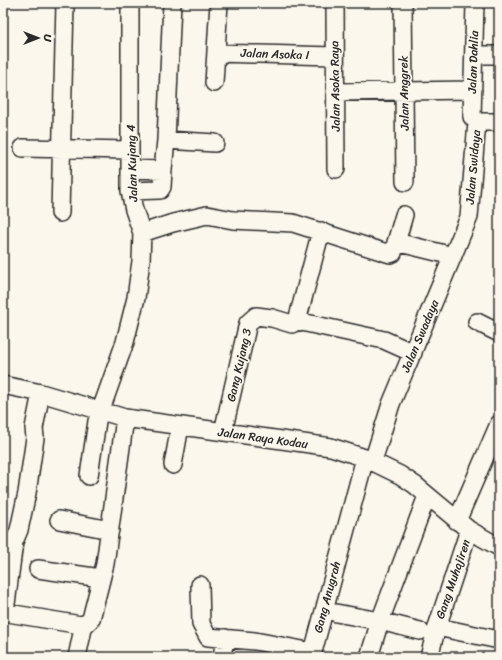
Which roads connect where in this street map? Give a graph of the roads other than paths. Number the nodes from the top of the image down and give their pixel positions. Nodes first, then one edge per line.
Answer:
1 (65, 3) edge
2 (130, 3) edge
3 (172, 3) edge
4 (219, 3) edge
5 (334, 3) edge
6 (403, 3) edge
7 (475, 3) edge
8 (216, 53) junction
9 (474, 55) junction
10 (499, 55) edge
11 (334, 56) junction
12 (214, 83) dead end
13 (473, 90) junction
14 (404, 91) junction
15 (335, 92) junction
16 (475, 121) junction
17 (499, 122) edge
18 (166, 140) junction
19 (215, 143) dead end
20 (23, 148) dead end
21 (62, 149) junction
22 (130, 150) junction
23 (130, 169) junction
24 (336, 169) dead end
25 (163, 170) junction
26 (405, 182) dead end
27 (130, 191) junction
28 (469, 212) joint
29 (60, 213) dead end
30 (404, 215) dead end
31 (321, 231) junction
32 (142, 233) junction
33 (396, 242) junction
34 (453, 256) junction
35 (297, 321) junction
36 (478, 322) dead end
37 (499, 333) edge
38 (413, 352) junction
39 (3, 385) edge
40 (40, 393) junction
41 (100, 411) junction
42 (125, 418) junction
43 (499, 424) edge
44 (180, 426) junction
45 (223, 432) junction
46 (369, 460) junction
47 (173, 465) dead end
48 (89, 476) dead end
49 (427, 496) junction
50 (59, 520) dead end
51 (463, 525) junction
52 (110, 530) junction
53 (499, 547) edge
54 (38, 569) dead end
55 (101, 578) junction
56 (200, 585) dead end
57 (336, 613) dead end
58 (380, 621) junction
59 (84, 624) junction
60 (428, 629) junction
61 (225, 638) junction
62 (499, 640) edge
63 (78, 657) edge
64 (222, 657) edge
65 (369, 657) edge
66 (429, 657) edge

1 - 21 street
2 - 22 street, Jalan Kujang 4
3 - 18 street
4 - 8 street
5 - 11 street, Jalan Asoka Raya
6 - 14 street, Jalan Anggrek
7 - 9 street, Jalan Dahlia
8 - 11 street, Jalan Asoka I
8 - 12 street
9 - 10 street
9 - 13 street, Jalan Dahlia
11 - 15 street, Jalan Asoka Raya
13 - 14 street
13 - 16 street, Jalan Dahlia
14 - 15 street
14 - 26 street, Jalan Anggrek
15 - 24 street, Jalan Asoka Raya
16 - 17 street
16 - 28 street, Jalan Swidaya
18 - 19 street
18 - 25 street
20 - 21 street
21 - 22 street
21 - 29 street
22 - 23 street, Jalan Kujang 4
23 - 25 street
23 - 27 street, Jalan Kujang 4
25 - 27 street
27 - 32 street, Jalan Kujang 4
28 - 34 street, Jalan Swadaya
30 - 33 street
31 - 32 street
31 - 33 street
31 - 35 street
32 - 41 street, Jalan Kujang 4
33 - 34 street
34 - 38 street, Jalan Swadaya
35 - 38 street
35 - 45 street, Gang Kujang 3
36 - 37 street
38 - 46 street, Jalan Swadaya
39 - 40 street, Jalan Raya Kodau
40 - 41 street, Jalan Raya Kodau
40 - 59 street
41 - 42 street, Jalan Raya Kodau
41 - 48 street, Jalan Kujang 4
42 - 44 street, Jalan Raya Kodau
42 - 52 street
43 - 51 street, Gang Muhajiren
44 - 45 street, Jalan Raya Kodau
44 - 47 street
45 - 46 street, Jalan Raya Kodau
46 - 49 street, Jalan Raya Kodau
46 - 61 street, Gang Anugrah
49 - 51 street, Jalan Raya Kodau
49 - 58 street
50 - 52 street
51 - 53 street, Jalan Raya Kodau
51 - 60 street, Gang Muhajiren
52 - 55 street
54 - 55 street
55 - 59 street
56 - 61 street, Gang Anugrah
57 - 58 street
58 - 60 street
58 - 65 street
59 - 63 street
60 - 62 street
60 - 66 street, Gang Muhajiren
61 - 64 street

